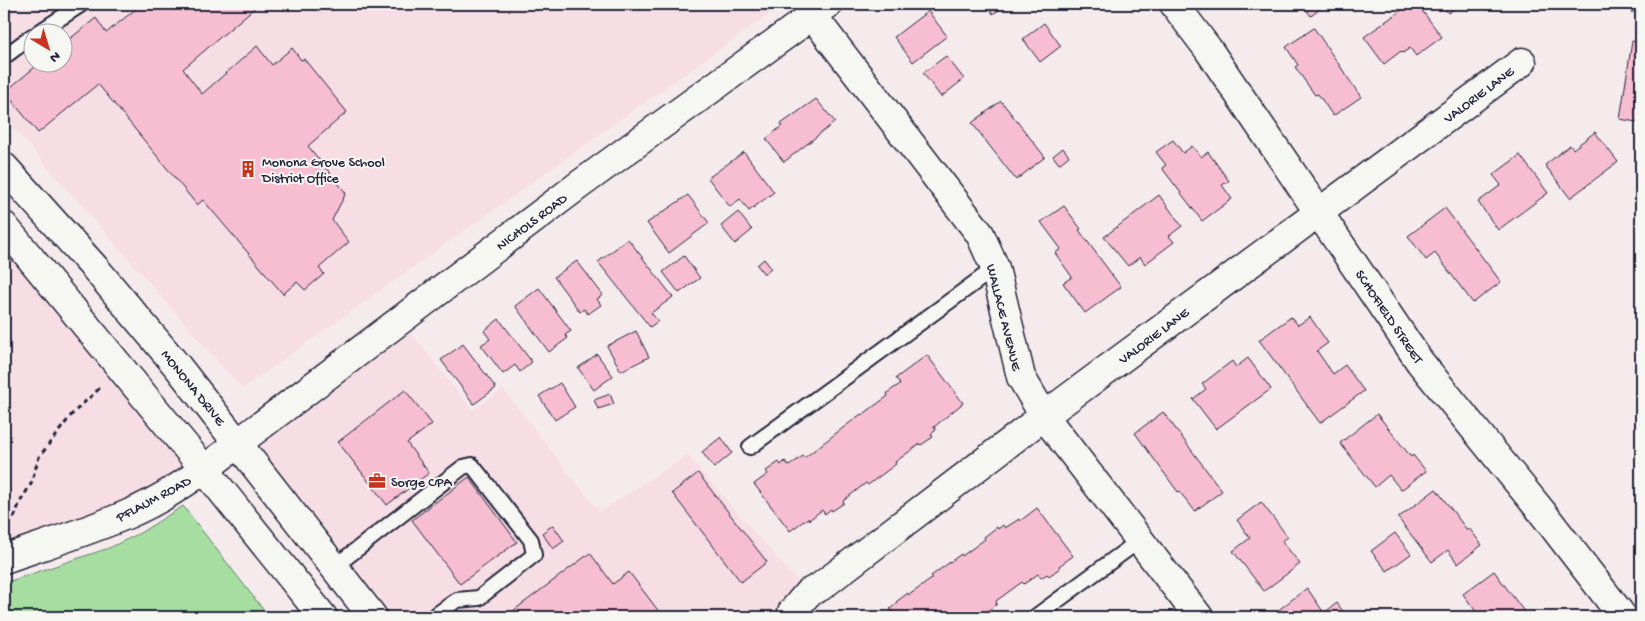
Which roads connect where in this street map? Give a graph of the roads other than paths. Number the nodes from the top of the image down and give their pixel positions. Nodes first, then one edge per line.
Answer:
1 (82, 4) edge
2 (1174, 4) edge
3 (820, 10) edge
4 (54, 22) edge
5 (22, 44) edge
6 (4, 57) edge
7 (1522, 62) dead end
8 (4, 167) edge
9 (1320, 212) junction
10 (4, 226) edge
11 (995, 268) junction
12 (1044, 416) junction
13 (238, 444) junction
14 (750, 446) dead end
15 (206, 470) junction
16 (1140, 540) junction
17 (4, 559) edge
18 (334, 567) junction
19 (322, 617) edge
20 (373, 617) edge
21 (433, 617) edge
22 (792, 617) edge
23 (1035, 617) edge
24 (1199, 617) edge
25 (1623, 617) edge

1 - 4 lane
2 - 9 street, SCHOFIELD STREET
3 - 11 street, WALLACE AVENUE
3 - 13 street, NICHOLS ROAD
5 - 6 lane
7 - 9 street, VALORIE LANE
8 - 13 street, MONONA DRIVE
9 - 12 street, VALORIE LANE
9 - 25 street, SCHOFIELD STREET
10 - 15 street
11 - 12 street, WALLACE AVENUE
11 - 14 lane
12 - 16 street, WALLACE AVENUE
12 - 22 street, VALORIE LANE
13 - 15 street, PFLAUM ROAD
13 - 18 street, MONONA DRIVE
15 - 17 street, PFLAUM ROAD
15 - 19 street
16 - 23 lane
16 - 24 street, WALLACE AVENUE
18 - 20 street, MONONA DRIVE
18 - 21 lane

